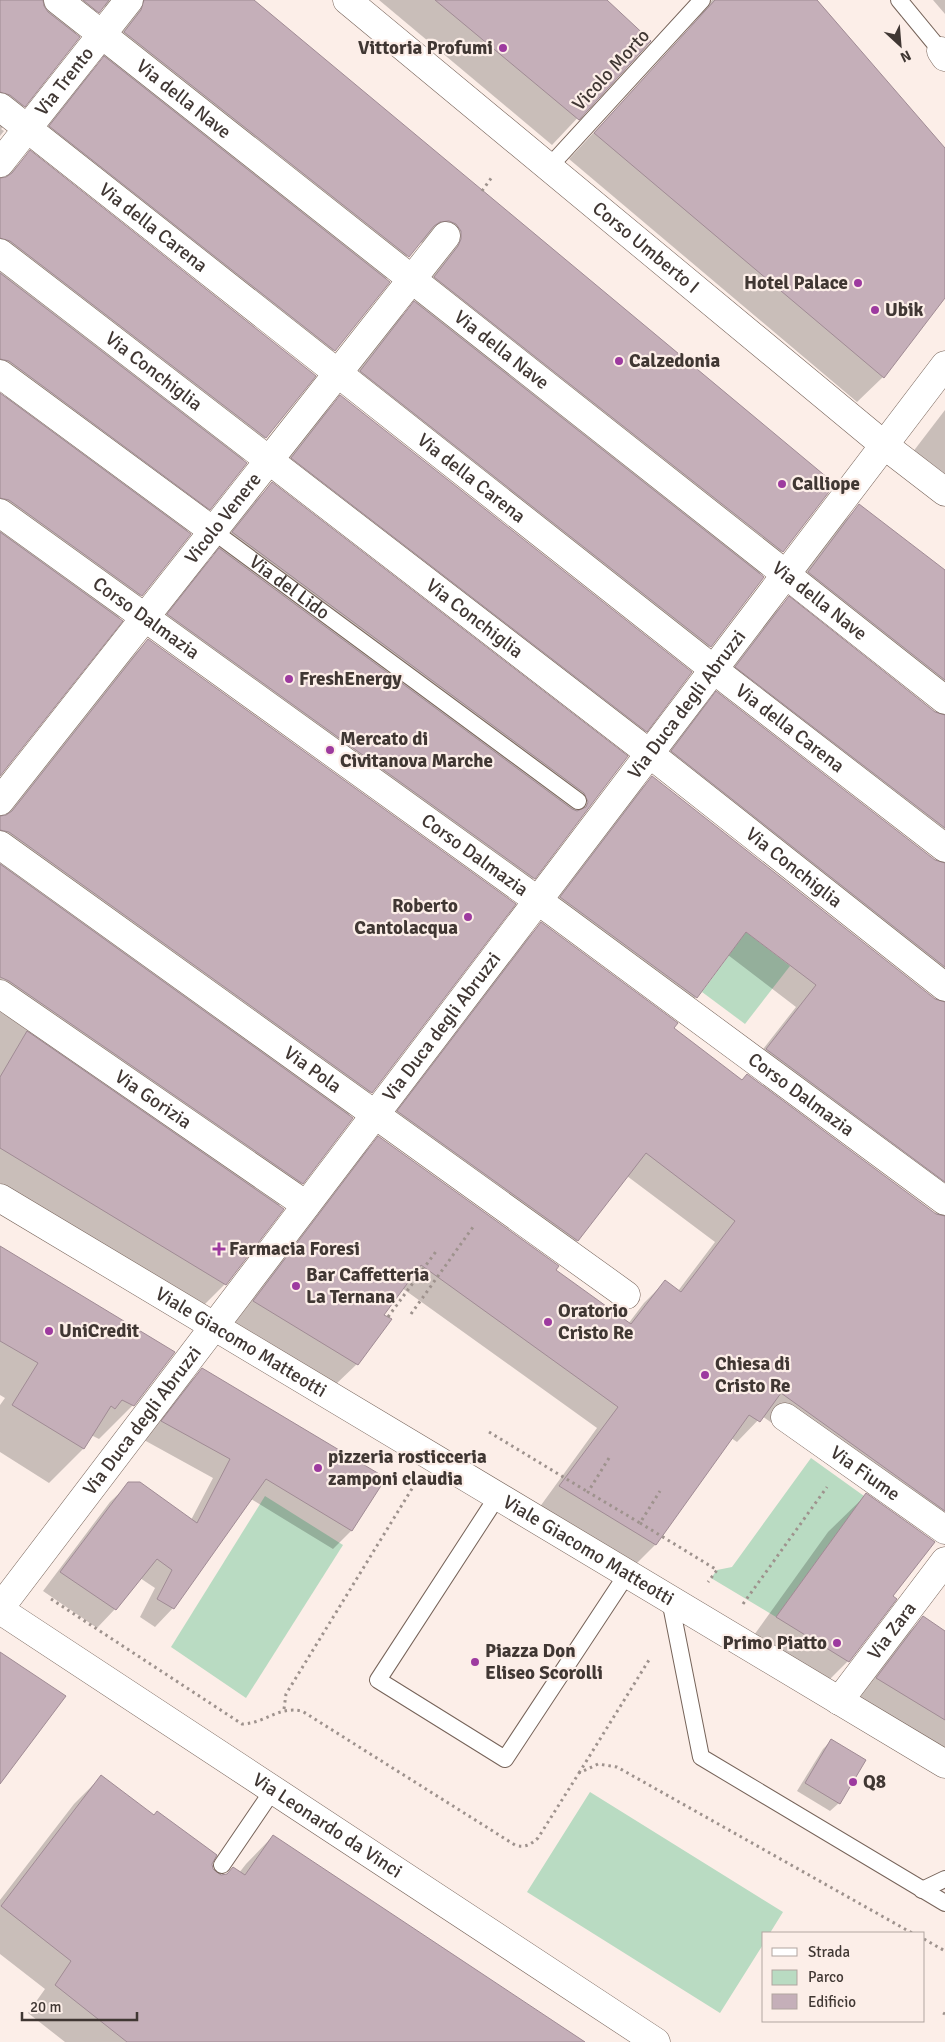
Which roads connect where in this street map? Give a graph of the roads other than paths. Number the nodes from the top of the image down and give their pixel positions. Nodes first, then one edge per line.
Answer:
1 (58, 0) edge
2 (129, 0) edge
3 (348, 0) edge
4 (702, 0) edge
5 (899, 0) edge
6 (102, 34) junction
7 (943, 54) edge
8 (0, 107) edge
9 (28, 128) junction
10 (0, 163) edge
11 (549, 167) junction
12 (446, 236) dead end
13 (0, 253) edge
14 (412, 279) junction
15 (945, 365) edge
16 (341, 375) junction
17 (5, 377) edge
18 (884, 445) junction
19 (269, 460) junction
20 (945, 492) edge
21 (0, 513) edge
22 (213, 531) junction
23 (786, 574) junction
24 (145, 618) junction
25 (714, 669) junction
26 (945, 700) edge
27 (649, 754) junction
28 (0, 801) edge
29 (578, 801) dead end
30 (0, 845) edge
31 (945, 848) edge
32 (537, 901) junction
33 (945, 987) edge
34 (0, 994) edge
35 (375, 1115) junction
36 (0, 1198) edge
37 (945, 1201) edge
38 (306, 1204) junction
39 (626, 1295) dead end
40 (213, 1327) junction
41 (785, 1416) dead end
42 (497, 1497) junction
43 (945, 1530) edge
44 (945, 1561) edge
45 (627, 1574) junction
46 (670, 1600) junction
47 (0, 1609) edge
48 (839, 1701) junction
49 (945, 1764) edge
50 (274, 1790) junction
51 (222, 1865) dead end
52 (945, 1879) edge
53 (922, 1890) junction
54 (945, 1903) edge
55 (656, 2042) edge

1 - 6 street, Via della Nave
2 - 6 street, Via Trento
3 - 11 street, Corso Umberto I
4 - 11 lane, Vicolo Morto
5 - 7 lane
6 - 9 street, Via Trento
6 - 14 street, Via della Nave
8 - 9 street, Via della Carena
9 - 10 street, Via Trento
9 - 16 street, Via della Carena
11 - 18 street, Corso Umberto I
12 - 14 street, Vicolo Venere
13 - 19 street, Via Conchiglia
14 - 16 street, Vicolo Venere
14 - 23 street, Via della Nave
15 - 18 street, Via Duca degli Abruzzi
16 - 19 street, Vicolo Venere
16 - 25 street, Via della Carena
17 - 22 street, Via del Lido
18 - 20 street, Corso Umberto I
18 - 23 street, Via Duca degli Abruzzi
19 - 22 street, Vicolo Venere
19 - 27 street, Via Conchiglia
21 - 24 street, Corso Dalmazia
22 - 24 street, Vicolo Venere
22 - 29 lane, Via del Lido
23 - 25 street, Via Duca degli Abruzzi
23 - 26 street, Via della Nave
24 - 28 street, Vicolo Venere
24 - 32 street, Corso Dalmazia
25 - 27 street, Via Duca degli Abruzzi
25 - 31 street, Via della Carena
27 - 32 street, Via Duca degli Abruzzi
27 - 33 street, Via Conchiglia
30 - 35 street, Via Pola
32 - 35 street, Via Duca degli Abruzzi
32 - 37 street, Corso Dalmazia
34 - 38 street, Via Gorizia
35 - 38 street, Via Duca degli Abruzzi
35 - 39 street, Via Pola
36 - 40 street, Viale Giacomo Matteotti
38 - 40 street, Via Duca degli Abruzzi
40 - 42 street, Viale Giacomo Matteotti
40 - 47 street, Via Duca degli Abruzzi
41 - 43 street, Via Fiume
42 - 45 street, Viale Giacomo Matteotti
42 - 45 lane
44 - 48 street, Via Zara
45 - 46 street, Viale Giacomo Matteotti
46 - 48 street, Viale Giacomo Matteotti
46 - 53 lane
47 - 50 street, Via Leonardo da Vinci
48 - 49 street, Viale Giacomo Matteotti
50 - 51 lane
50 - 55 street, Via Leonardo da Vinci
52 - 53 lane
53 - 54 lane

